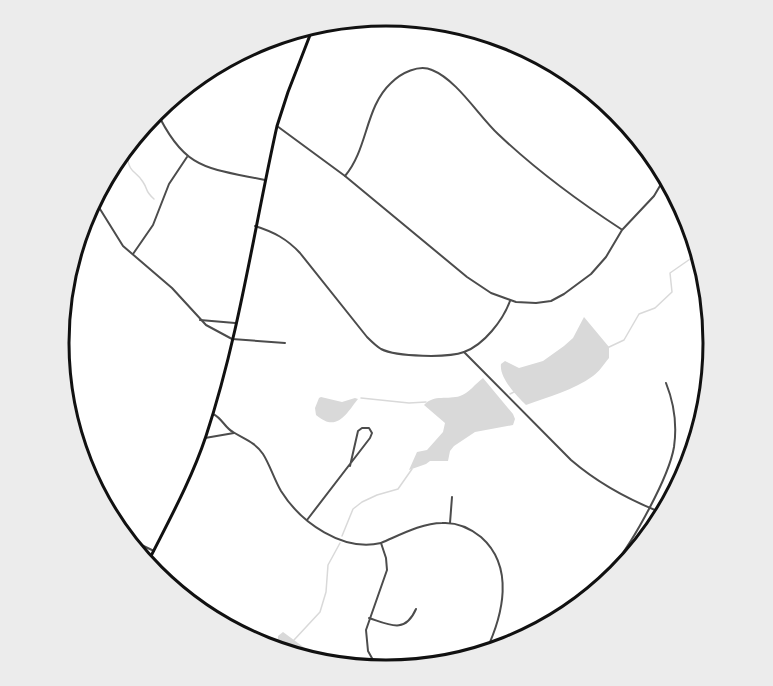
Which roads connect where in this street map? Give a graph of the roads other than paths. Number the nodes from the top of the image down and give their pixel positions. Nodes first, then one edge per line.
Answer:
1 (310, 35) edge
2 (161, 119) edge
3 (277, 126) junction
4 (187, 157) junction
5 (345, 176) junction
6 (265, 180) junction
7 (661, 184) edge
8 (99, 209) edge
9 (255, 226) junction
10 (622, 230) junction
11 (133, 254) junction
12 (510, 301) junction
13 (200, 320) junction
14 (235, 323) junction
15 (232, 339) junction
16 (285, 343) dead end
17 (464, 352) junction
18 (666, 383) dead end
19 (213, 414) junction
20 (234, 433) junction
21 (205, 438) junction
22 (350, 466) junction
23 (452, 497) dead end
24 (650, 508) junction
25 (656, 510) edge
26 (307, 520) junction
27 (450, 523) junction
28 (381, 543) junction
29 (142, 545) edge
30 (154, 550) junction
31 (151, 556) edge
32 (614, 565) edge
33 (416, 609) dead end
34 (369, 618) junction
35 (489, 644) edge
36 (374, 660) edge

1 - 3 main road
2 - 4 street
3 - 5 street
3 - 6 main road
4 - 6 street
4 - 11 street
5 - 10 street
5 - 12 street
6 - 9 main road
7 - 10 street
8 - 11 street
9 - 14 main road
9 - 17 street
10 - 12 street
11 - 13 street
12 - 17 street
13 - 14 street
13 - 15 street
14 - 15 main road
15 - 16 street
15 - 19 main road
17 - 24 street
18 - 24 street
19 - 20 street
19 - 21 main road
20 - 21 street
20 - 26 street
21 - 30 main road
22 - 22 street
22 - 26 street
23 - 27 street
24 - 25 street
24 - 32 street
26 - 28 street
27 - 28 street
27 - 35 street
28 - 34 street
29 - 30 street
30 - 31 main road
33 - 34 street
34 - 36 street

